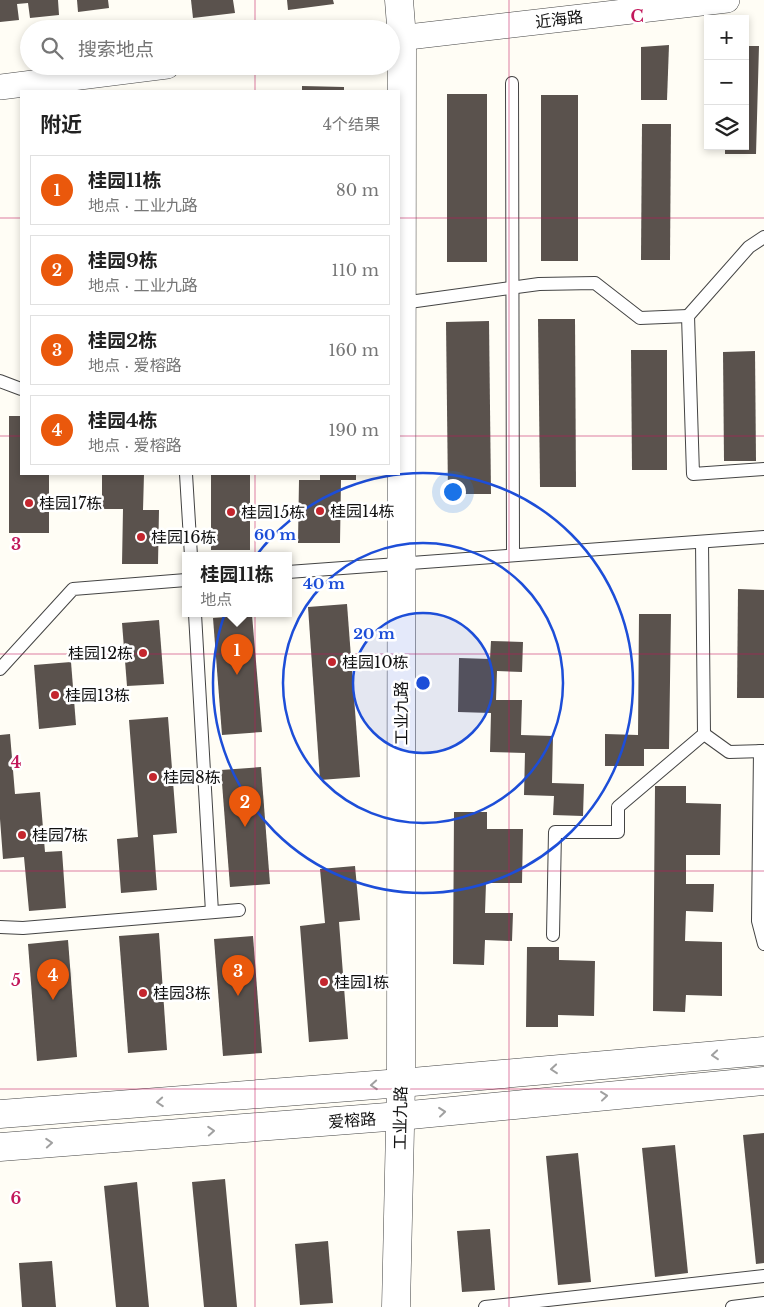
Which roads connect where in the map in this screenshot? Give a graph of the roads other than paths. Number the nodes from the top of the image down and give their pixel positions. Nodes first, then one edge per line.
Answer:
1 (399, 0) edge
2 (727, 0) edge
3 (398, 20) edge
4 (400, 38) edge
5 (95, 75) edge
6 (398, 75) edge
7 (512, 83) dead end
8 (0, 87) edge
9 (398, 90) edge
10 (400, 197) edge
11 (764, 237) edge
12 (512, 288) junction
13 (402, 303) junction
14 (688, 316) junction
15 (0, 381) edge
16 (20, 389) edge
17 (764, 469) edge
18 (186, 475) edge
19 (764, 537) edge
20 (702, 542) junction
21 (191, 552) edge
22 (513, 555) junction
23 (401, 563) junction
24 (292, 572) edge
25 (182, 580) edge
26 (194, 617) edge
27 (0, 669) edge
28 (704, 734) junction
29 (762, 751) edge
30 (239, 910) dead end
31 (212, 912) junction
32 (0, 927) edge
33 (553, 935) dead end
34 (764, 944) edge
35 (764, 1051) edge
36 (764, 1081) edge
37 (401, 1083) junction
38 (0, 1114) edge
39 (400, 1116) junction
40 (0, 1147) edge
41 (764, 1276) edge
42 (764, 1304) edge
43 (396, 1307) edge
44 (485, 1307) edge
45 (732, 1307) edge

1 - 3 street, 工业九路
2 - 4 street, 近海路
5 - 8 street
6 - 9 street, 工业九路
7 - 12 lane
10 - 13 street, 工业九路
11 - 14 lane
12 - 13 lane
12 - 14 lane
12 - 22 lane
13 - 23 street, 工业九路
14 - 17 lane
15 - 16 lane
18 - 21 lane
19 - 20 lane
20 - 22 lane
20 - 28 lane
22 - 23 lane
23 - 24 lane
23 - 37 street, 工业九路
25 - 27 lane
26 - 31 lane
28 - 29 lane
28 - 33 lane
29 - 34 lane
30 - 31 lane
31 - 32 lane
35 -> 37 street, 爱榕路
39 -> 36 street, 爱榕路
37 -> 38 street, 爱榕路
37 - 39 street, 工业九路
40 -> 39 street, 爱榕路
39 - 43 street, 工业九路
41 - 44 lane
42 - 45 lane

